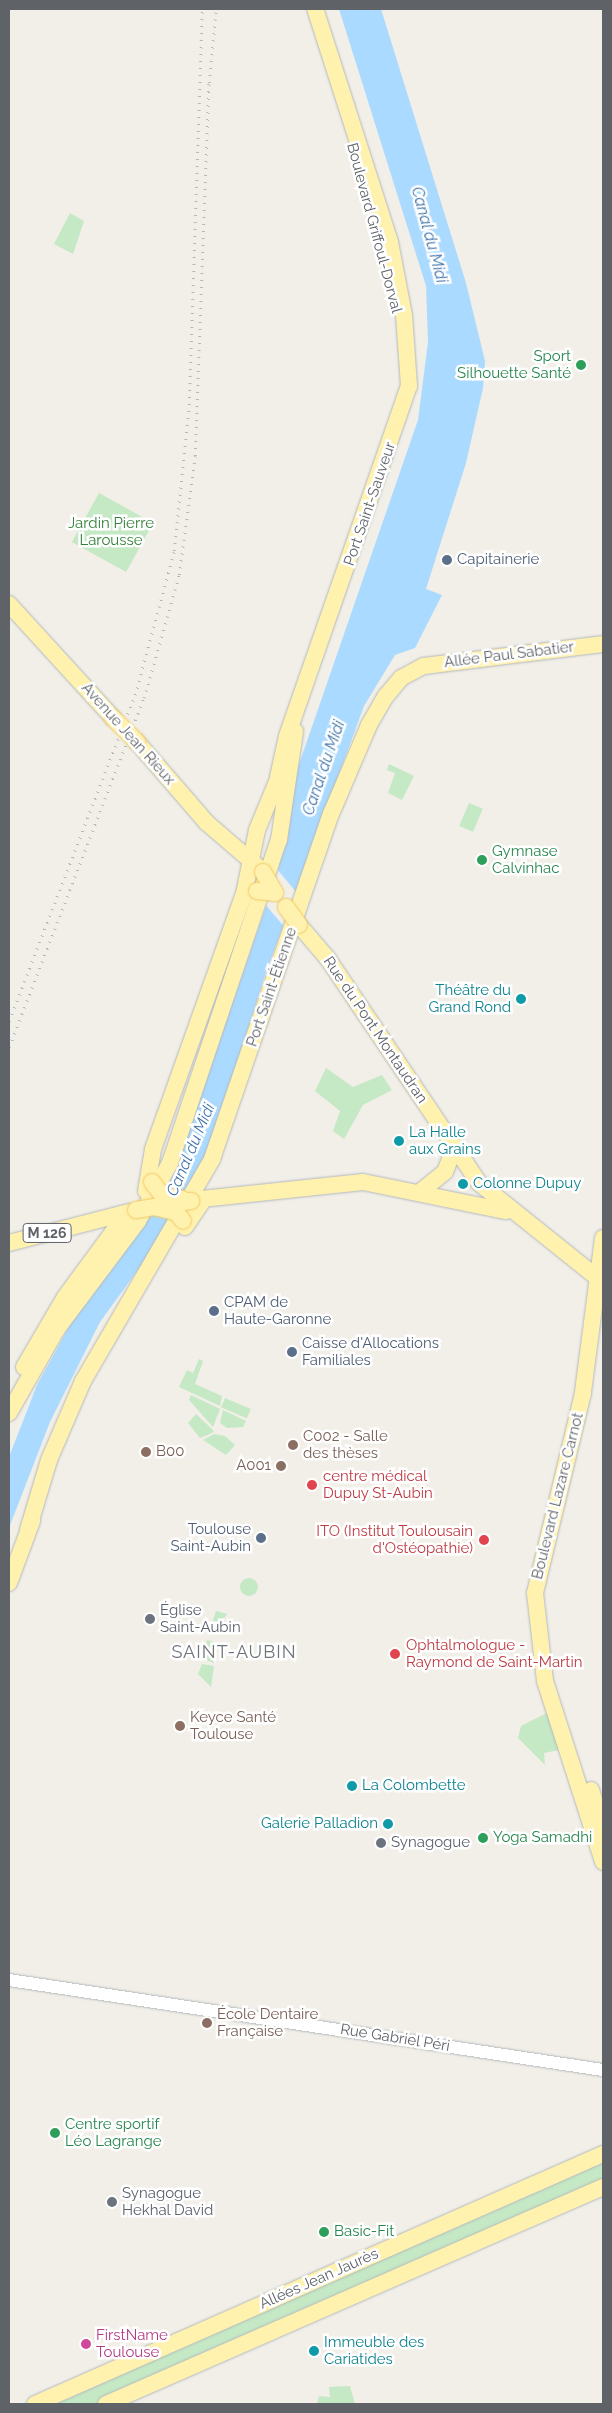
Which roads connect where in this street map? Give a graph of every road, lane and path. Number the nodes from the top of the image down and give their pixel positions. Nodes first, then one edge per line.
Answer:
1 (309, 9) edge
2 (315, 9) edge
3 (403, 329) junction
4 (9, 604) edge
5 (603, 644) edge
6 (310, 676) junction
7 (295, 731) junction
8 (278, 777) junction
9 (348, 781) joint
10 (250, 861) junction
11 (250, 892) junction
12 (275, 893) junction
13 (454, 1148) junction
14 (153, 1179) junction
15 (420, 1192) junction
16 (197, 1200) junction
17 (154, 1207) junction
18 (133, 1214) junction
19 (512, 1214) junction
20 (184, 1224) junction
21 (85, 1225) junction
22 (603, 1238) edge
23 (9, 1243) edge
24 (599, 1279) junction
25 (65, 1297) junction
26 (9, 1396) edge
27 (9, 1413) edge
28 (28, 1530) junction
29 (11, 1576) edge
30 (585, 1788) junction
31 (603, 1826) edge
32 (603, 1862) edge
33 (9, 1980) edge
34 (603, 2070) edge
35 (603, 2154) edge
36 (603, 2187) edge
37 (35, 2404) edge
38 (106, 2404) edge

1 - 3 main road, Boulevard Griffoul-Dorval
2 - 3 main road, Boulevard Griffoul-Dorval
3 - 6 main road, Port Saint-Sauveur
4 - 10 main road, Avenue Jean Rieux, bridge
5 - 9 main road, Allée Paul Sabatier
6 - 7 main road, Port Saint-Sauveur
6 - 8 main road, Port Saint-Sauveur
7 - 8 main road, Port Saint-Sauveur
7 - 14 main road
8 - 10 main road, Port Saint-Sauveur
9 - 28 main road, Port Saint-Étienne
10 - 11 main road
10 - 12 main road, Rue du Pont Montaudran, bridge
11 - 12 main road, bridge
11 - 14 main road
12 - 13 main road, Rue du Pont Montaudran, bridge
13 - 15 main road
13 - 19 main road, Rue du Pont Montaudran
14 - 16 main road, bridge
14 - 17 main road
14 - 18 main road
15 - 16 main road
15 - 19 main road
16 - 17 main road, bridge
16 - 20 main road
17 - 18 main road, bridge
17 - 20 main road, bridge
18 - 21 main road, M 126
18 - 25 main road
18 - 27 main road
19 - 24 main road
20 - 28 main road
21 - 23 main road, M 126
21 - 25 main road
22 - 24 main road, Boulevard Lazare Carnot
24 - 30 main road, Boulevard Lazare Carnot
25 - 26 main road
28 - 29 main road
30 - 31 main road, Boulevard Lazare Carnot
30 - 32 main road, Boulevard Lazare Carnot
33 - 34 street, Rue Gabriel Péri
35 - 37 main road, Allées Jean Jaurès
36 - 38 main road, Allées Jean Jaurès

